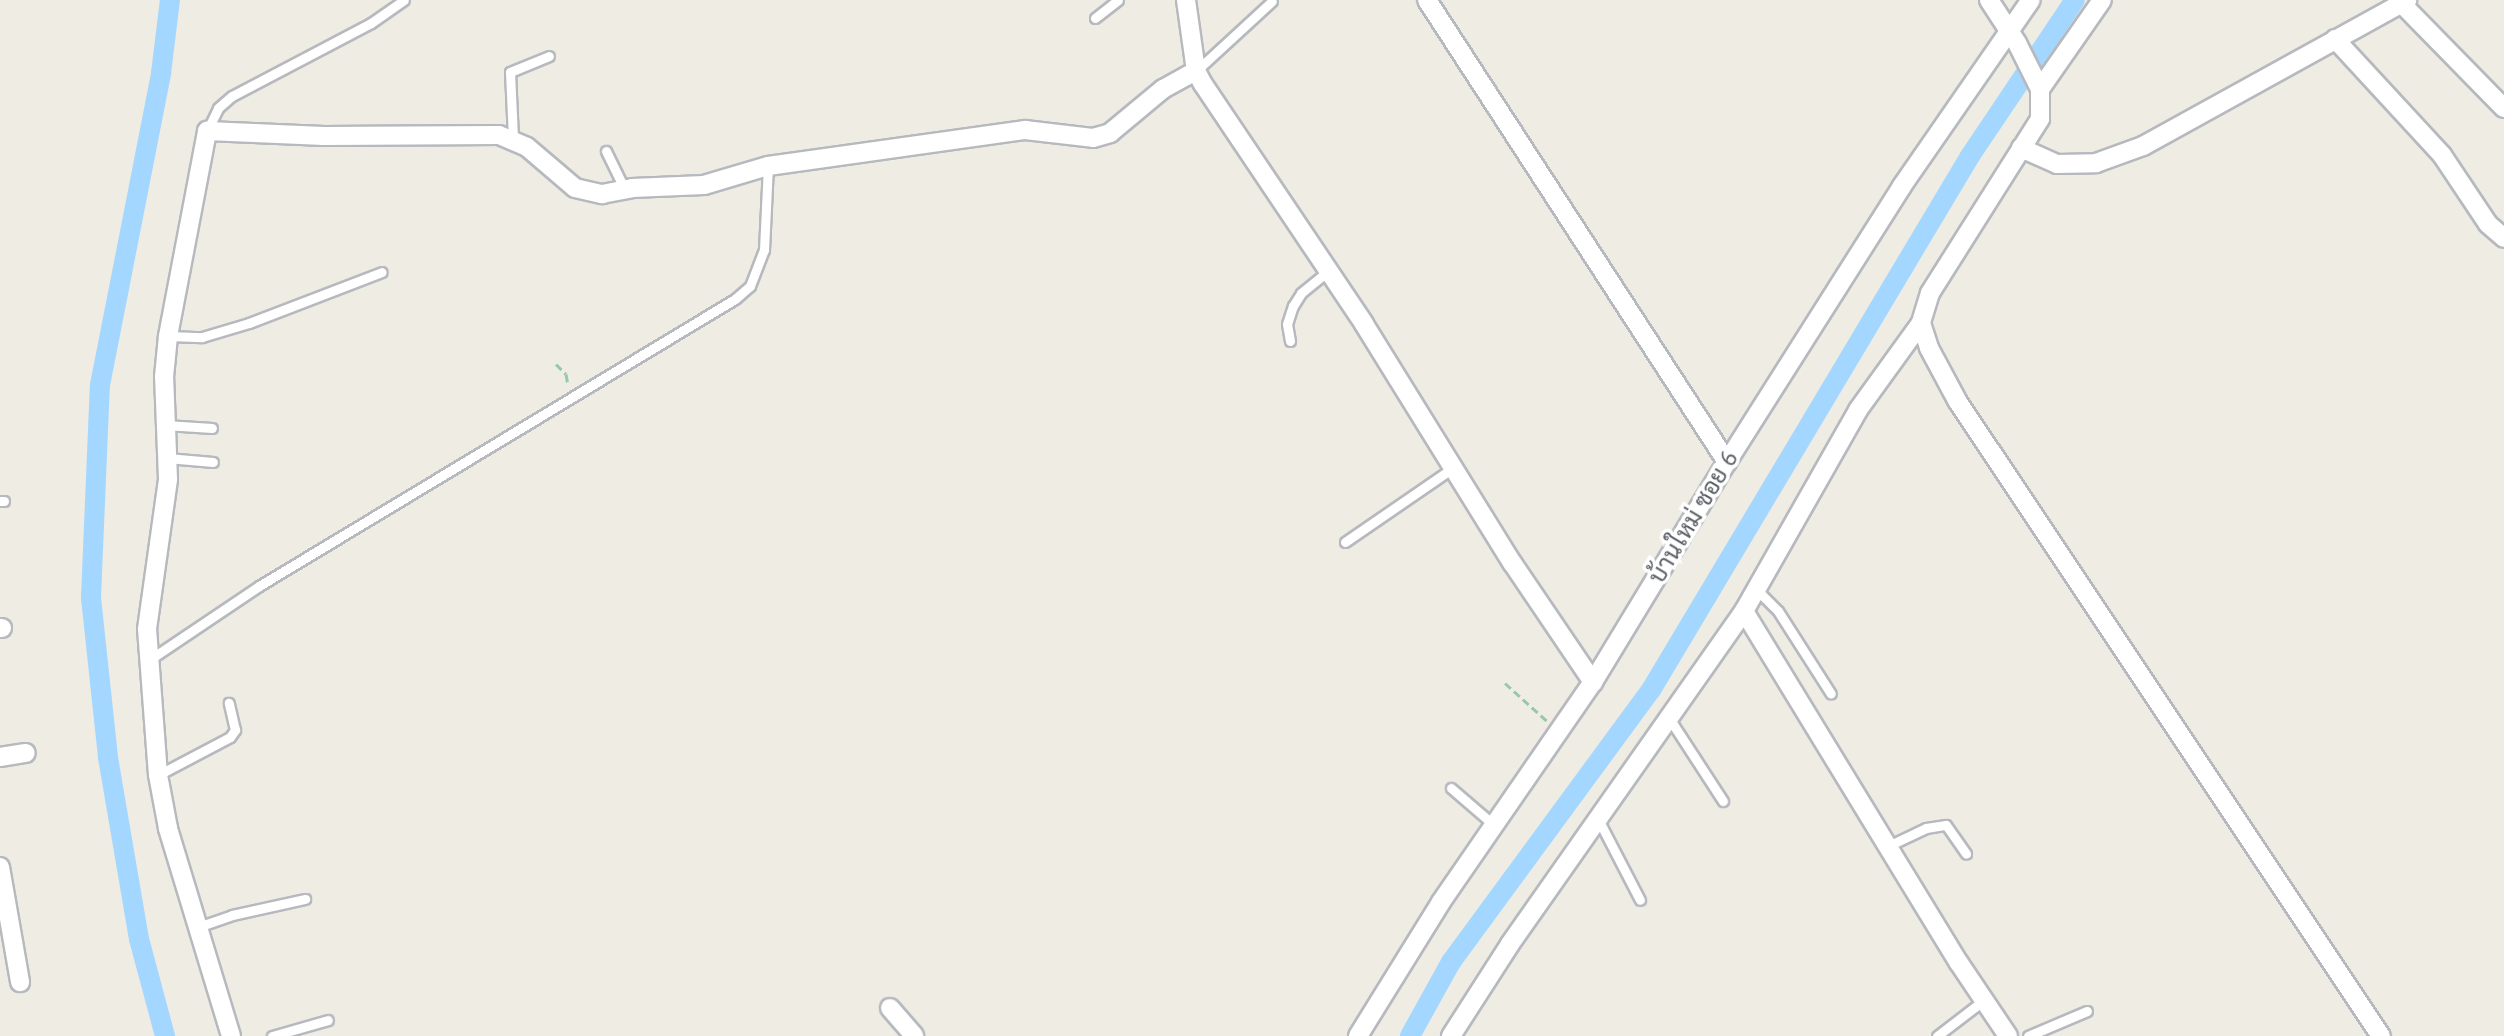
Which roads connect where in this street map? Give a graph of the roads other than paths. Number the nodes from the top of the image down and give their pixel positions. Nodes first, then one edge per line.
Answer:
1 (404, 0) edge
2 (1118, 0) edge
3 (1186, 0) edge
4 (1427, 0) edge
5 (1989, 0) edge
6 (2031, 0) edge
7 (2102, 0) edge
8 (1272, 1) edge
9 (2404, 2) edge
10 (1095, 18) dead end
11 (2013, 37) junction
12 (2335, 39) junction
13 (549, 56) dead end
14 (1196, 71) junction
15 (2037, 82) junction
16 (2504, 108) edge
17 (207, 131) junction
18 (513, 138) junction
19 (2021, 148) junction
20 (606, 151) dead end
21 (768, 166) junction
22 (625, 190) junction
23 (2504, 238) edge
24 (1328, 271) junction
25 (382, 272) dead end
26 (1921, 323) junction
27 (168, 336) junction
28 (1290, 341) dead end
29 (165, 425) junction
30 (212, 428) dead end
31 (167, 458) junction
32 (213, 462) dead end
33 (1727, 462) junction
34 (1454, 467) junction
35 (1345, 542) dead end
36 (1756, 589) junction
37 (1744, 611) junction
38 (149, 660) junction
39 (1593, 682) junction
40 (1831, 694) dead end
41 (229, 703) dead end
42 (1669, 718) junction
43 (26, 753) dead end
44 (0, 757) edge
45 (158, 775) junction
46 (1451, 788) dead end
47 (1723, 801) dead end
48 (1598, 819) junction
49 (1494, 825) junction
50 (1886, 847) junction
51 (1966, 854) dead end
52 (0, 870) edge
53 (305, 899) dead end
54 (1640, 900) dead end
55 (195, 928) junction
56 (20, 982) dead end
57 (1984, 1000) junction
58 (890, 1008) dead end
59 (2087, 1011) dead end
60 (328, 1020) dead end
61 (231, 1036) edge
62 (272, 1036) edge
63 (914, 1036) edge
64 (1358, 1036) edge
65 (1451, 1036) edge
66 (1937, 1036) edge
67 (2008, 1036) edge
68 (2028, 1036) edge
69 (2381, 1036) edge

1 - 17 lane
2 - 10 lane
3 - 14 street
4 - 33 street
5 - 11 street
6 - 11 street, บ้านใหม่ ซอย 6
7 - 15 street
8 - 14 lane
9 - 12 street
9 - 16 street
11 - 15 street
11 - 33 street, บ้านใหม่ ซอย 6
12 - 19 street
12 - 23 street
13 - 18 lane
14 - 21 street
14 - 24 street
15 - 19 street
17 - 18 street
17 - 27 street
18 - 22 street
19 - 26 street
20 - 22 lane
21 - 22 street
21 - 38 lane
24 - 28 lane
24 - 34 street
25 - 27 lane
26 - 36 street
26 - 69 street
27 - 29 street
29 - 30 lane
29 - 31 street
31 - 32 lane
31 - 38 street
33 - 39 street, บ้านใหม่ ซอย 6
34 - 35 lane
34 - 39 street
36 - 37 street
36 - 40 lane
37 - 42 street
37 - 50 street
38 - 45 street
39 - 49 street, บ้านใหม่ ซอย 6
41 - 45 lane
42 - 47 lane
42 - 48 street
43 - 44 street
45 - 55 street
46 - 49 lane
48 - 54 lane
48 - 65 street
49 - 64 street, บ้านใหม่ ซอย 6
50 - 51 lane
50 - 57 street
52 - 56 street
53 - 55 lane
55 - 61 street
57 - 66 lane
57 - 67 street
58 - 63 street
59 - 68 lane
60 - 62 lane

